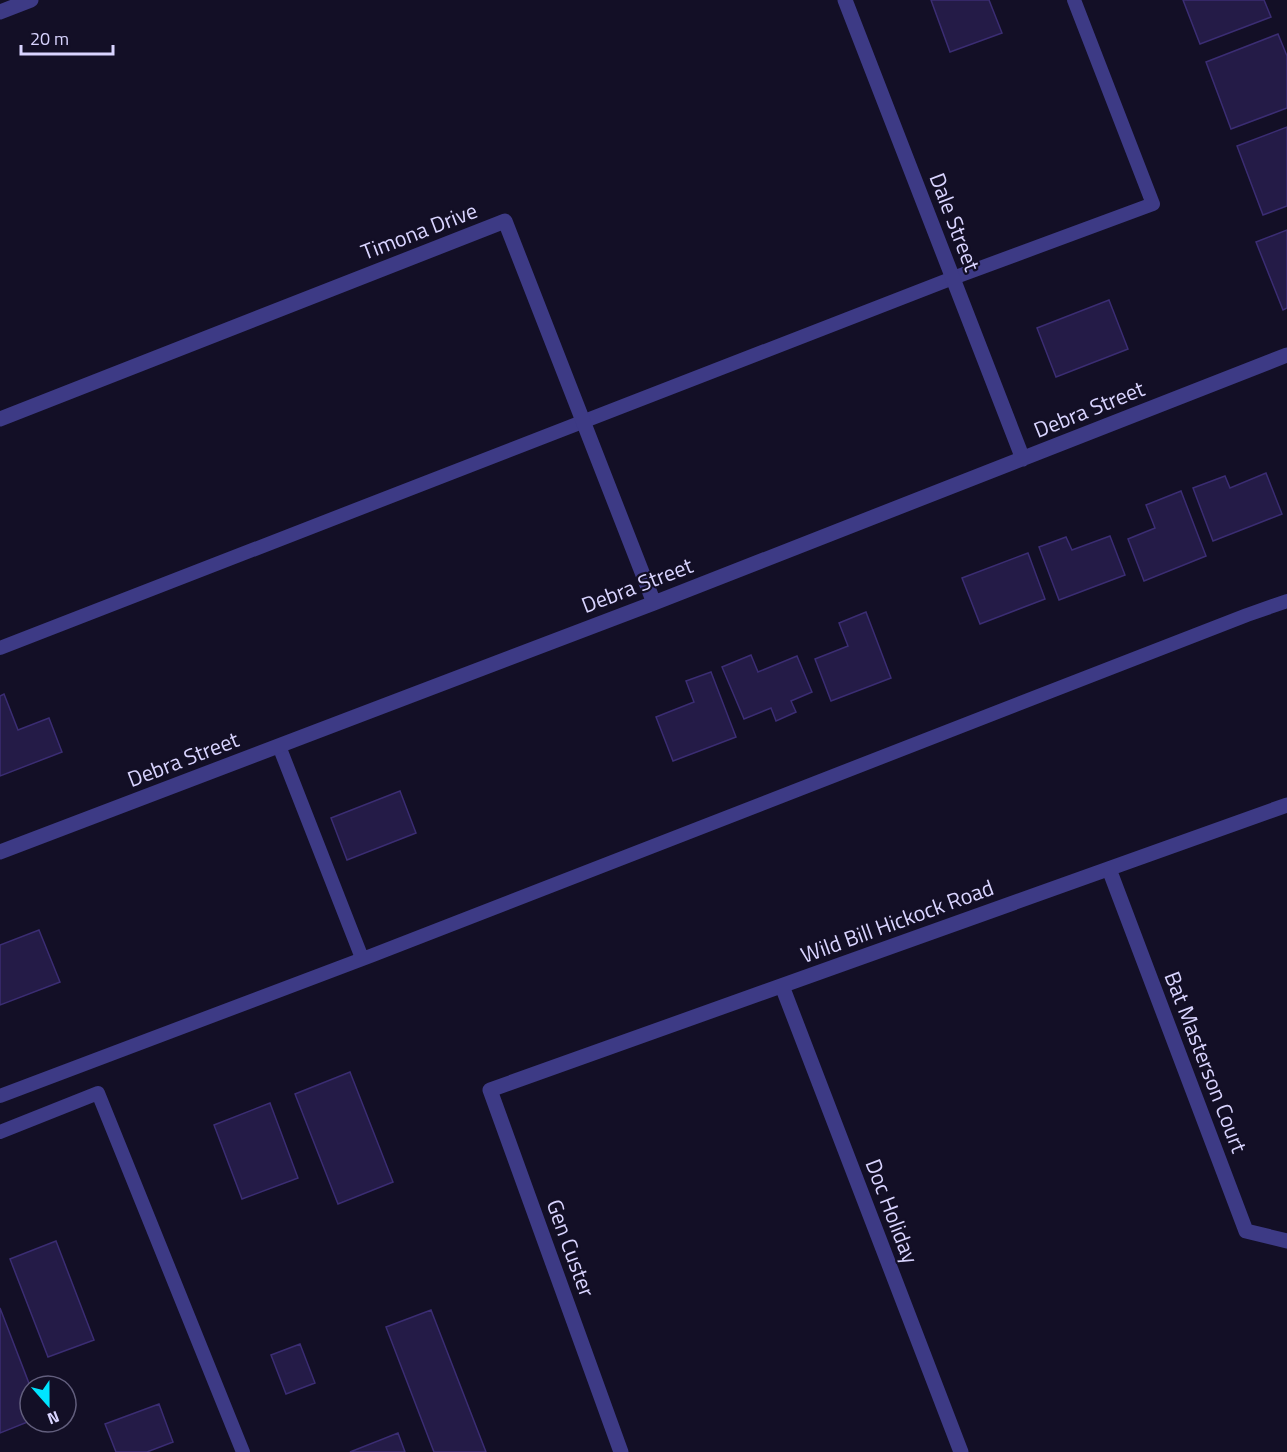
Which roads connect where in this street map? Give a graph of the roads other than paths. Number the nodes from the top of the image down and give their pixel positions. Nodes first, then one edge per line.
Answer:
1 (31, 0) edge
2 (845, 0) edge
3 (1074, 0) edge
4 (0, 12) edge
5 (953, 278) junction
6 (1287, 355) edge
7 (0, 419) edge
8 (583, 421) junction
9 (1023, 459) junction
10 (1287, 601) edge
11 (654, 603) junction
12 (0, 648) edge
13 (279, 746) junction
14 (1287, 805) edge
15 (0, 852) edge
16 (1109, 869) junction
17 (362, 958) junction
18 (782, 986) junction
19 (522, 1079) joint
20 (0, 1096) edge
21 (0, 1132) edge
22 (1287, 1241) edge
23 (243, 1452) edge
24 (621, 1452) edge
25 (961, 1452) edge

1 - 4 street
2 - 5 street, Dale Street
3 - 5 lane
5 - 8 lane
5 - 9 street, Dale Street
6 - 9 street, Debra Street
7 - 8 street, Timona Drive
8 - 11 street, Timona Drive
8 - 12 lane
9 - 11 street, Debra Street
10 - 17 lane
11 - 13 street, Debra Street
13 - 15 street, Debra Street
13 - 17 lane
14 - 16 street, Wild Bill Hickock Road
16 - 18 street, Wild Bill Hickock Road
16 - 22 street, Bat Masterson Court
17 - 20 lane
18 - 19 street, Wild Bill Hickock Road
18 - 25 street, Doc Holiday
19 - 24 street, Gen Custer
21 - 23 lane

